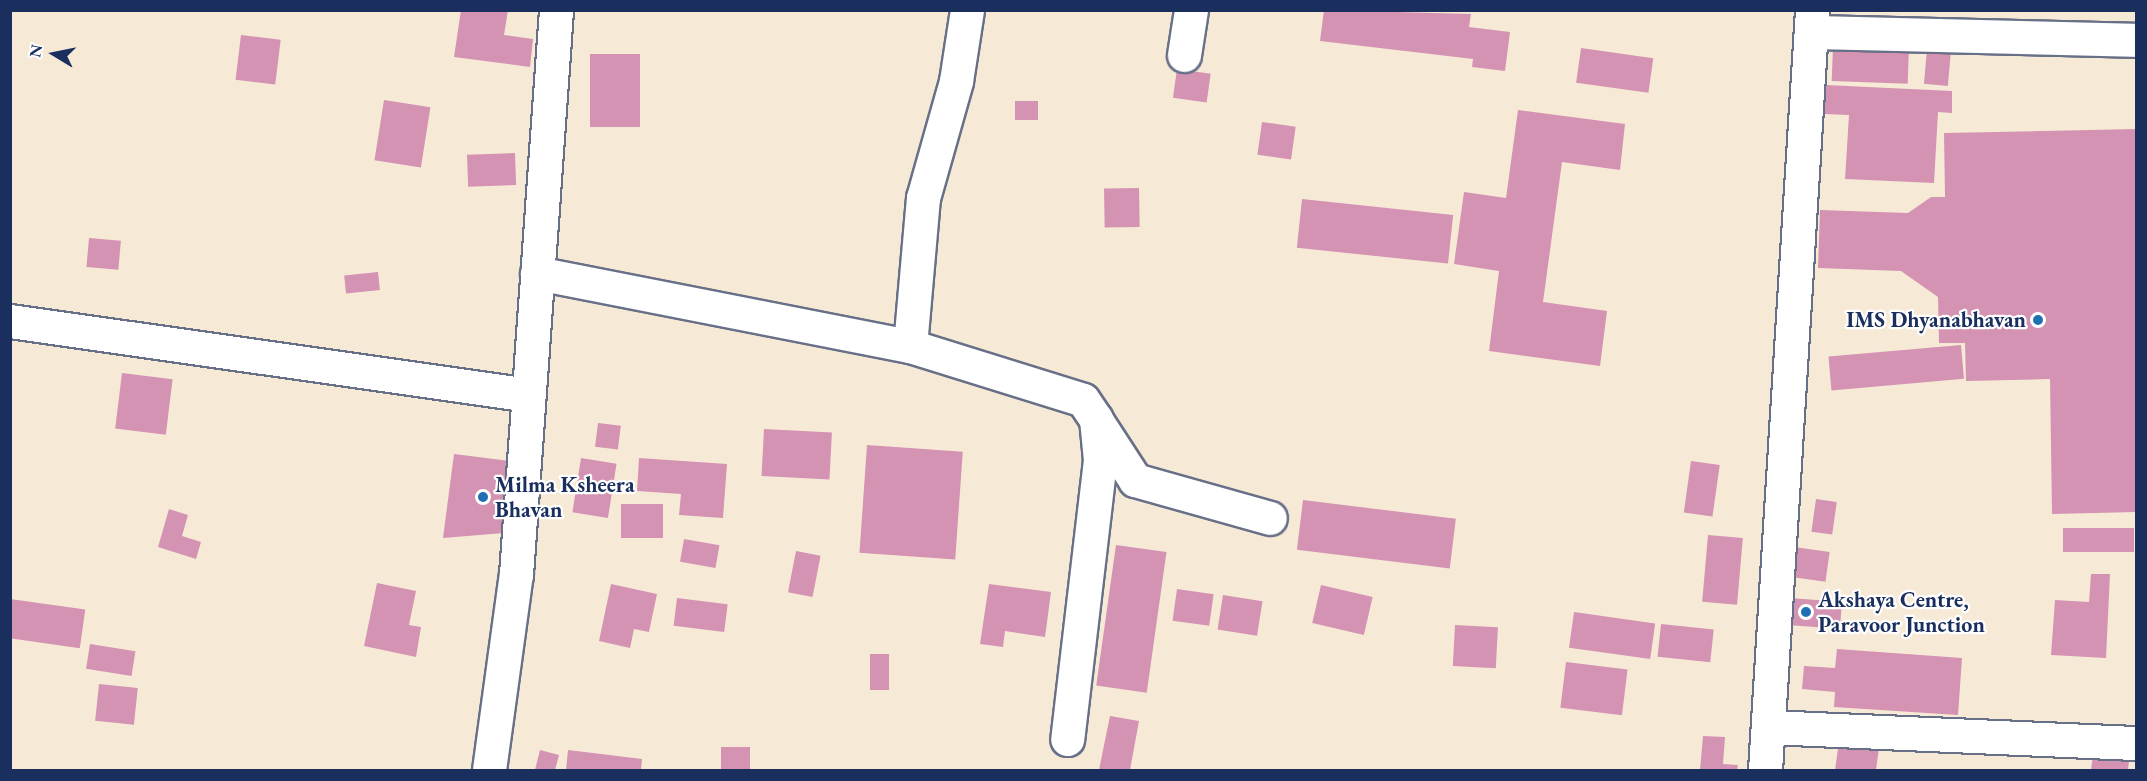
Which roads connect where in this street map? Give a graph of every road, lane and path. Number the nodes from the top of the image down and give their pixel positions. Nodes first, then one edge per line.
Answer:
1 (556, 10) edge
2 (967, 10) edge
3 (1191, 10) edge
4 (1811, 21) edge
5 (2136, 40) edge
6 (1184, 55) dead end
7 (537, 273) junction
8 (10, 321) edge
9 (910, 346) junction
10 (529, 395) junction
11 (1096, 419) junction
12 (1270, 518) dead end
13 (1768, 727) junction
14 (1067, 739) dead end
15 (2136, 742) edge
16 (489, 771) edge
17 (1765, 771) edge

1 - 7 street
2 - 9 street
3 - 6 street
4 - 5 street
4 - 13 street
7 - 9 street
7 - 10 street
8 - 10 street
9 - 11 street
10 - 16 street
11 - 12 street
11 - 14 street
13 - 15 street
13 - 17 street

